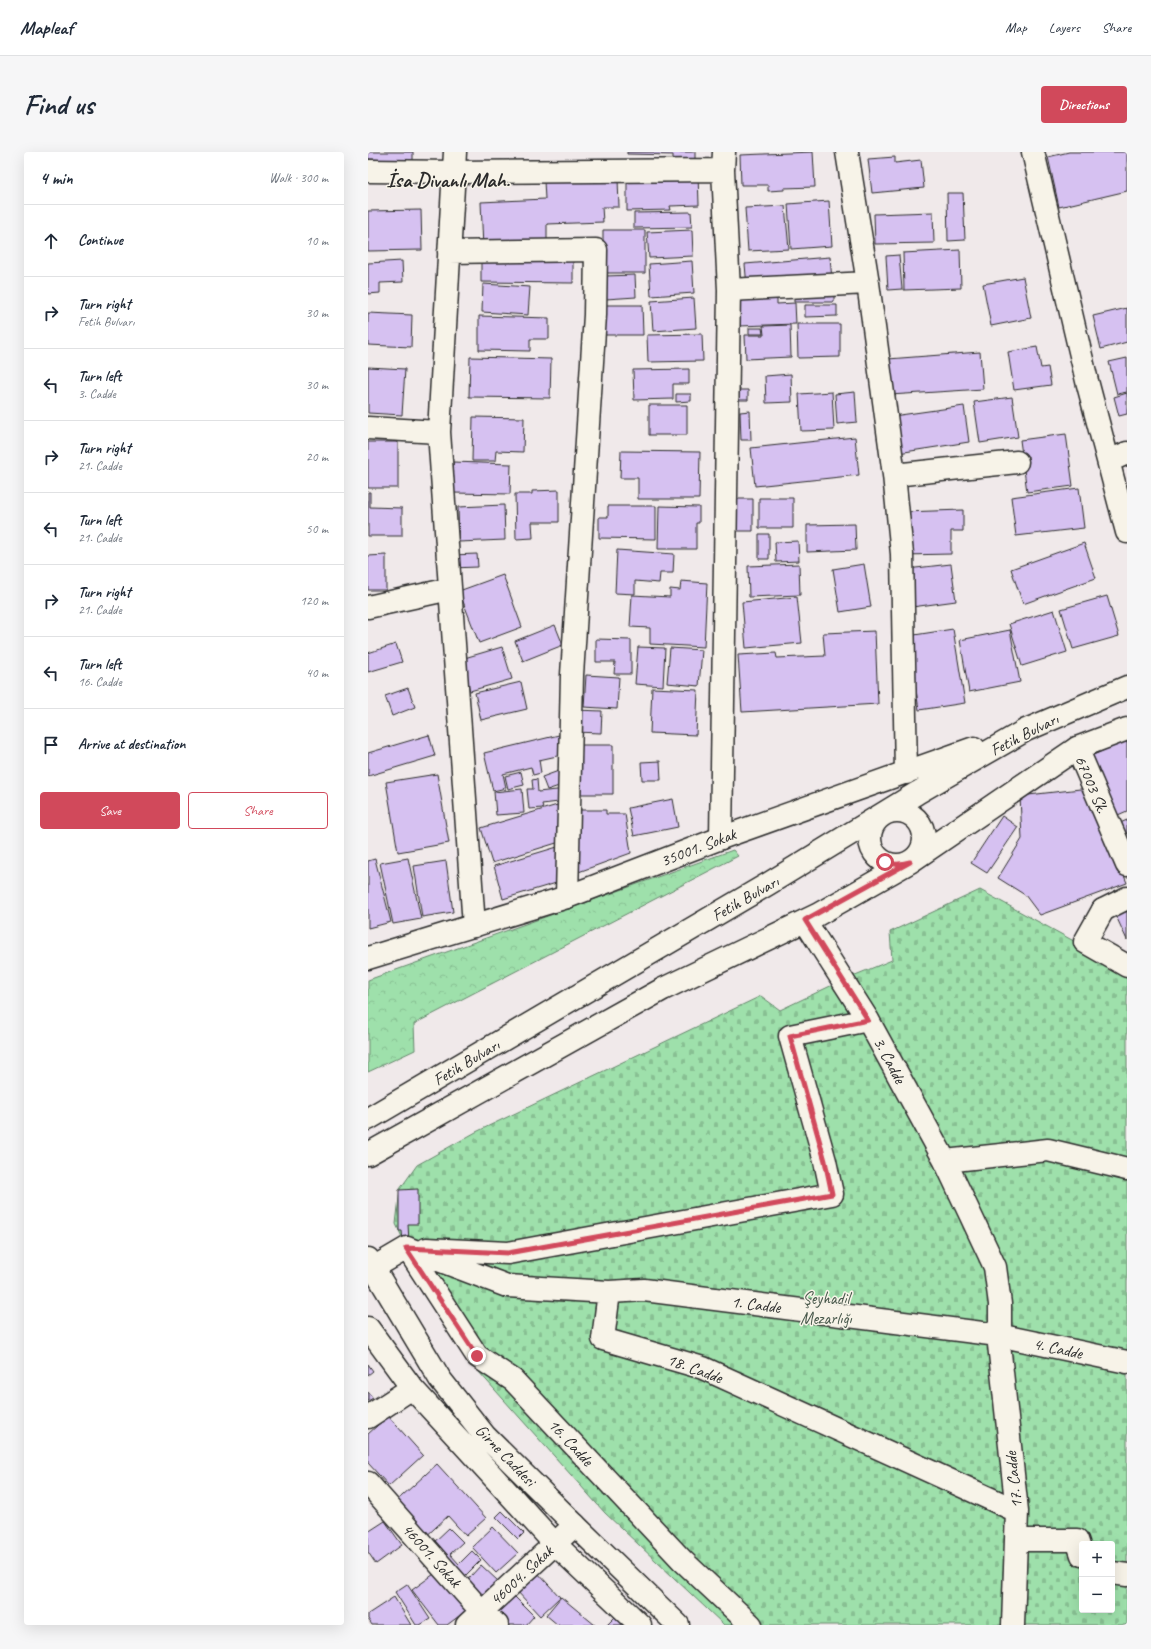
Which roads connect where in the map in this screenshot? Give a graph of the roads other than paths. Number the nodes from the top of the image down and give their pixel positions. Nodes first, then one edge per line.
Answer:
1 (848, 152) edge
2 (1033, 152) edge
3 (723, 161) edge
4 (455, 162) edge
5 (368, 171) edge
6 (449, 252) junction
7 (868, 283) junction
8 (729, 290) junction
9 (368, 428) edge
10 (439, 432) junction
11 (1118, 457) edge
12 (1017, 462) dead end
13 (894, 476) junction
14 (1127, 532) edge
15 (450, 589) junction
16 (368, 607) edge
17 (1127, 687) edge
18 (1127, 729) edge
19 (1026, 730) junction
20 (1077, 748) junction
21 (906, 773) junction
22 (886, 813) junction
23 (721, 838) junction
24 (910, 862) junction
25 (1127, 864) edge
26 (567, 897) junction
27 (1127, 898) edge
28 (805, 920) junction
29 (474, 926) junction
30 (368, 958) edge
31 (1127, 966) edge
32 (868, 1020) junction
33 (368, 1119) edge
34 (368, 1154) edge
35 (945, 1161) junction
36 (1127, 1169) edge
37 (406, 1248) junction
38 (371, 1263) edge
39 (609, 1292) junction
40 (368, 1328) edge
41 (999, 1331) junction
42 (1127, 1362) edge
43 (412, 1388) junction
44 (368, 1417) edge
45 (368, 1483) edge
46 (1017, 1511) junction
47 (575, 1525) junction
48 (1016, 1540) junction
49 (554, 1543) junction
50 (1079, 1546) edge
51 (1115, 1572) edge
52 (1127, 1574) edge
53 (482, 1620) edge
54 (640, 1625) edge
55 (678, 1625) edge
56 (751, 1625) edge
57 (1013, 1625) edge

1 - 7 street
2 - 11 street
3 - 4 street
3 - 8 street
4 - 5 street
4 - 6 street
6 - 10 street
6 - 26 street
7 - 8 street
7 - 13 street
8 - 23 street
9 - 10 street
10 - 15 street
11 - 14 street
12 - 13 street
13 - 21 street
15 - 16 street
15 - 29 street
17 - 19 street, Fetih Bulvarı
18 - 20 street, Fetih Bulvarı
19 - 21 street, 35001. Sokak
19 - 22 street, Fetih Bulvarı
20 - 24 street, Fetih Bulvarı
20 - 25 street, 67003 Sk.
21 - 23 street, 35001. Sokak
22 - 24 street
22 - 24 street
22 - 33 street, Fetih Bulvarı
23 - 26 street, 35001. Sokak
24 - 28 street, Fetih Bulvarı
26 - 29 street, 35001. Sokak
27 - 31 street
28 - 32 street, 3. Cadde
28 - 34 street, Fetih Bulvarı
29 - 30 street, 35001. Sokak
32 - 35 street, 3. Cadde
32 - 37 street
35 - 36 street
35 - 41 street, 3. Cadde
37 - 38 street
37 - 39 street
37 - 56 street, 16. Cadde
38 - 47 street, Girne Caddesi
39 - 41 street, 1. Cadde
39 - 46 street, 18. Cadde
40 - 43 street, Girne Caddesi
41 - 42 street, 4. Cadde
41 - 46 street, 17. Cadde
43 - 44 street
43 - 49 street, Girne Caddesi
45 - 53 street, 46001. Sokak
46 - 48 street, 17. Cadde
47 - 49 street, 46004. Sokak
47 - 55 street, Girne Caddesi
48 - 50 street
48 - 57 street, 17. Cadde
49 - 53 street, 46004. Sokak
49 - 54 street, Girne Caddesi
51 - 52 street

